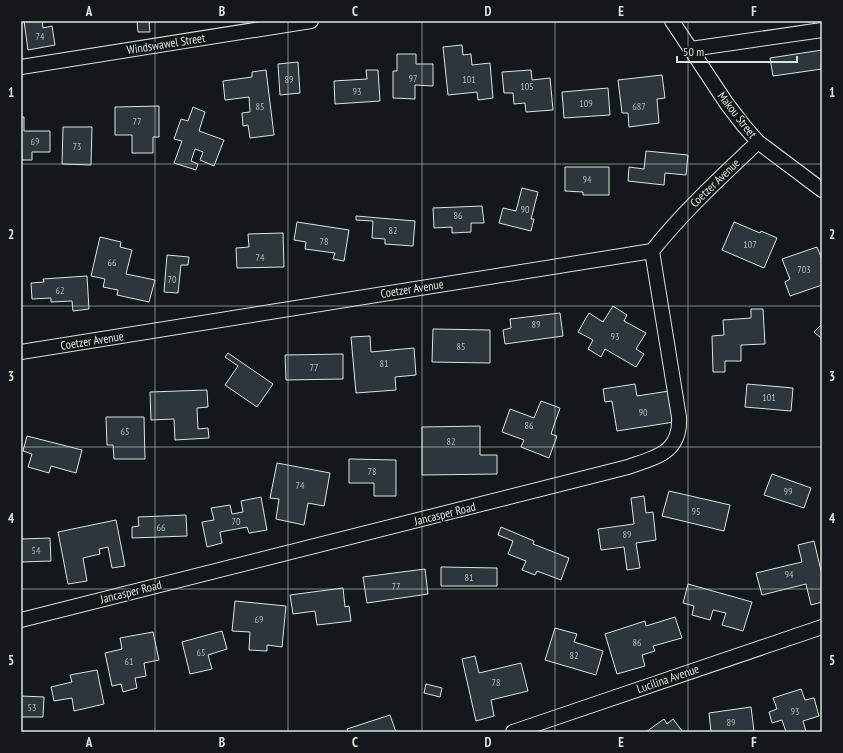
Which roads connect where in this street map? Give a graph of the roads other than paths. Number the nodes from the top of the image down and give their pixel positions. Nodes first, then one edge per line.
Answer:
1 (311, 21) edge
2 (672, 21) edge
3 (822, 30) edge
4 (691, 49) junction
5 (21, 67) edge
6 (758, 142) junction
7 (822, 190) edge
8 (652, 251) junction
9 (21, 352) edge
10 (21, 620) edge
11 (822, 627) edge
12 (513, 732) edge

1 - 5 street, Windswawel Street
2 - 4 street, Makou Street
3 - 4 street
4 - 6 street, Makou Street
6 - 7 street, Makou Street
6 - 8 street, Coetzer Avenue
8 - 9 street, Coetzer Avenue
8 - 10 street, Jancasper Road
11 - 12 street, Lucilina Avenue

